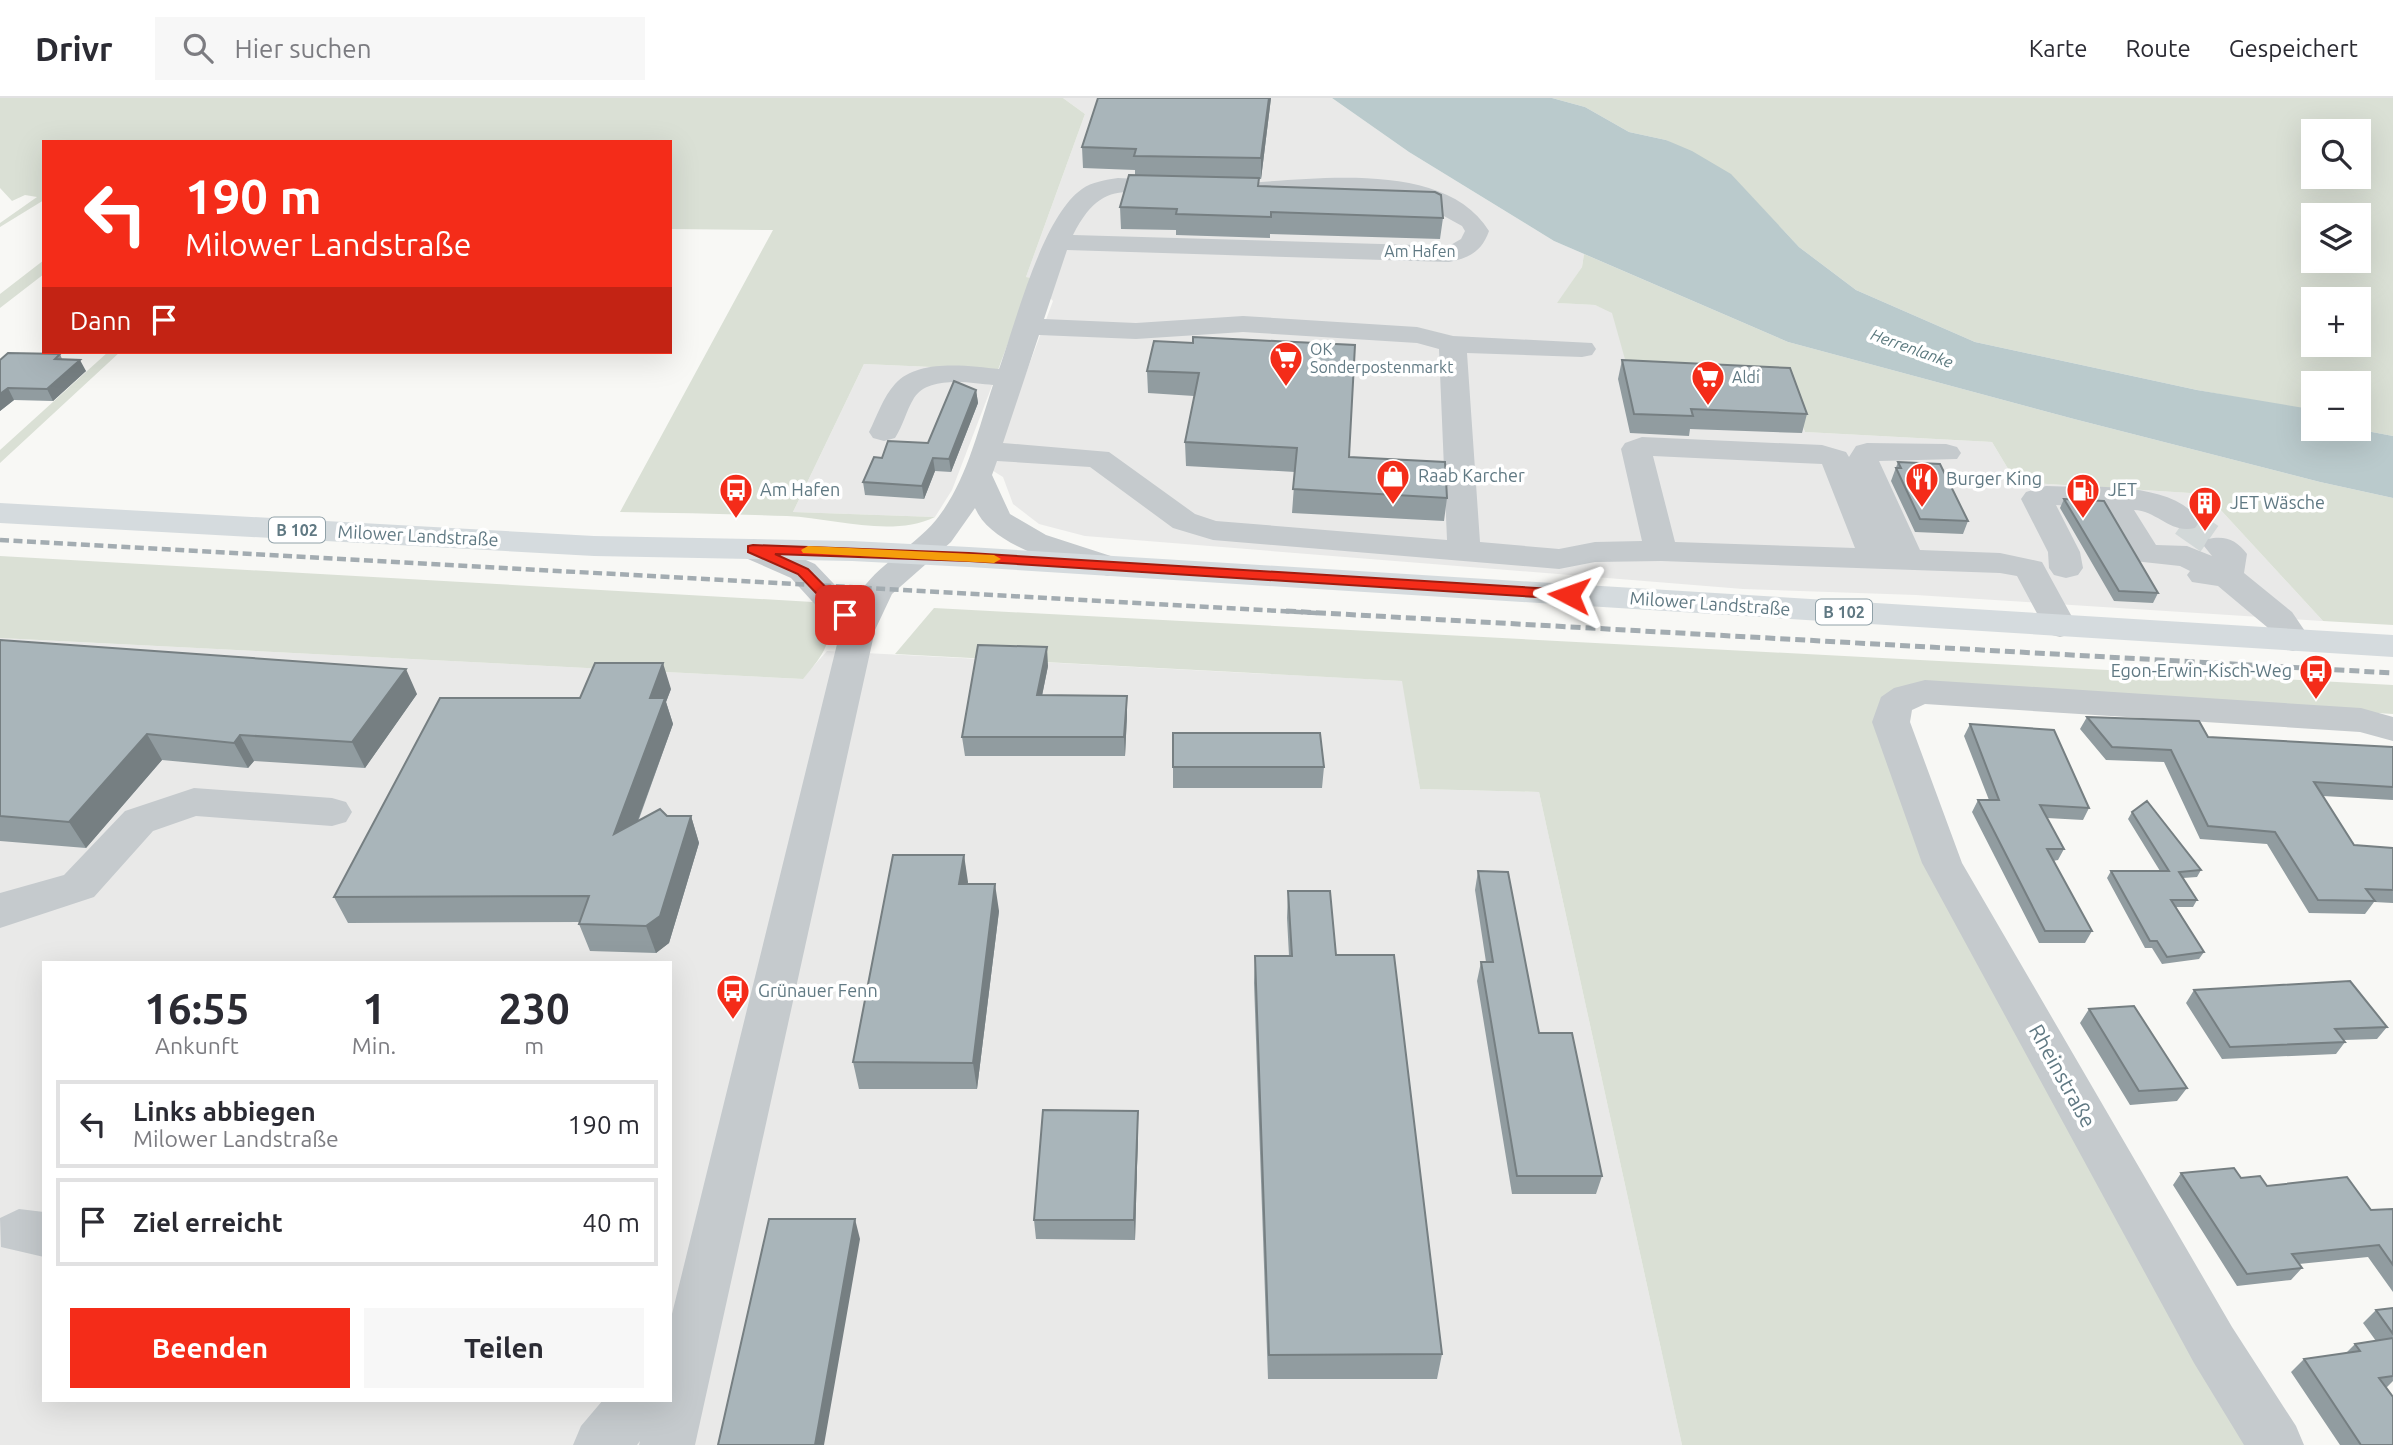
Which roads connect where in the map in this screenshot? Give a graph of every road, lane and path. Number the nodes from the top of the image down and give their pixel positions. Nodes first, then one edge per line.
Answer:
1 (1200, 189) edge
2 (1226, 190) edge
3 (1054, 251) junction
4 (1029, 327) junction
5 (1453, 344) junction
6 (1582, 349) dead end
7 (1010, 379) junction
8 (884, 432) dead end
9 (1946, 453) dead end
10 (981, 463) junction
11 (2111, 499) junction
12 (0, 513) edge
13 (2184, 521) tunnel mouth
14 (753, 549) junction
15 (1661, 551) junction
16 (1464, 552) junction
17 (918, 554) junction
18 (1891, 557) junction
19 (2103, 560) junction
20 (1108, 566) junction
21 (2030, 569) junction
22 (2060, 626) junction
23 (858, 630) junction
24 (2293, 640) junction
25 (2393, 646) edge
26 (2393, 729) edge
27 (332, 812) dead end
28 (0, 912) edge
29 (700, 1301) junction
30 (672, 1347) edge
31 (637, 1402) edge
32 (601, 1445) edge
33 (667, 1445) edge
34 (2276, 1445) edge

1 - 3 street
2 - 3 street, Am Hafen
3 - 4 street
4 - 5 street
4 - 7 street
5 - 6 street
5 - 16 street
7 - 8 street
7 - 10 street
9 - 18 street
10 - 16 street
10 - 17 street
10 - 20 street, Milower Landstraße
11 - 13 street
11 - 19 street
11 - 19 street
12 - 14 main road, Milower Landstraße / B 102
14 - 17 main road, Milower Landstraße / B 102
14 - 23 street, Milower Landstraße
15 - 16 street
15 - 18 street
15 - 18 street
17 - 20 main road, Milower Landstraße / B 102
17 - 23 street
18 - 21 street
19 - 21 street
19 - 24 street
20 - 22 main road, Milower Landstraße / B 102
21 - 22 street
22 - 24 main road, Milower Landstraße / B 102
23 - 29 street
24 - 25 main road, Milower Landstraße / B 102
26 - 34 street, Rheinstraße
27 - 28 street
29 - 30 street
29 - 33 street
31 - 32 street

